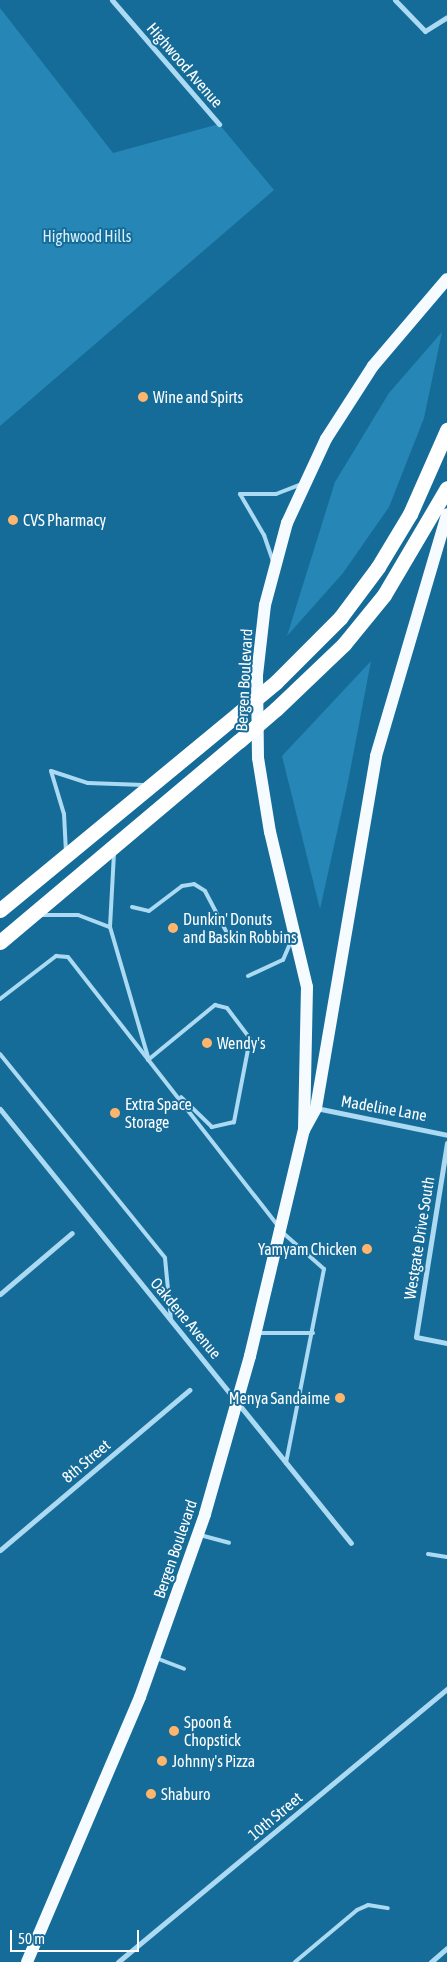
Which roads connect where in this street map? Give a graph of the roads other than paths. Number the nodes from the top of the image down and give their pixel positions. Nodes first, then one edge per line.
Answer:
1 (112, 0) edge
2 (395, 0) edge
3 (447, 17) edge
4 (219, 124) dead end
5 (447, 279) edge
6 (447, 430) edge
7 (304, 483) junction
8 (447, 488) edge
9 (447, 514) edge
10 (274, 567) junction
11 (151, 785) junction
12 (114, 846) junction
13 (65, 856) junction
14 (132, 907) dead end
15 (0, 910) edge
16 (27, 919) junction
17 (295, 924) junction
18 (110, 927) junction
19 (238, 938) dead end
20 (0, 942) edge
21 (248, 976) dead end
22 (0, 999) edge
23 (0, 1054) edge
24 (148, 1060) junction
25 (170, 1086) junction
26 (316, 1108) junction
27 (0, 1109) edge
28 (304, 1130) junction
29 (447, 1135) edge
30 (447, 1143) edge
31 (281, 1231) junction
32 (72, 1233) dead end
33 (0, 1294) edge
34 (171, 1320) junction
35 (256, 1333) junction
36 (313, 1333) junction
37 (447, 1343) edge
38 (189, 1390) dead end
39 (238, 1400) junction
40 (286, 1462) junction
41 (198, 1535) junction
42 (229, 1543) dead end
43 (351, 1543) dead end
44 (0, 1550) edge
45 (428, 1554) dead end
46 (447, 1557) edge
47 (155, 1657) junction
48 (184, 1669) dead end
49 (447, 1689) edge
50 (388, 1908) dead end
51 (447, 1948) edge
52 (27, 1962) edge
53 (118, 1962) edge
54 (295, 1962) edge
55 (430, 1962) edge

1 - 4 street, Highwood Avenue
2 - 3 street
5 - 7 main road, Bergen Boulevard
6 - 11 highway, bridge
7 - 10 main road, Bergen Boulevard
7 - 10 lane
8 - 12 highway, bridge
9 - 26 main road, Bergen Boulevard
10 - 17 main road, Bergen Boulevard
11 - 13 highway
11 - 13 lane
12 - 16 highway
12 - 18 lane
13 - 15 highway
14 - 19 lane
16 - 18 lane
16 - 20 highway
17 - 21 lane
17 - 28 main road, Bergen Boulevard
18 - 24 lane
22 - 24 lane
23 - 34 lane
24 - 25 lane
24 - 25 lane
25 - 31 lane
26 - 28 main road, Bergen Boulevard
26 - 29 street, Madeline Lane
27 - 34 street, Oakdene Avenue
28 - 31 main road, Bergen Boulevard
30 - 37 street, Westgate Drive South
31 - 35 main road, Bergen Boulevard
31 - 36 lane
32 - 33 street
34 - 39 street, Oakdene Avenue
35 - 36 lane
35 - 39 main road, Bergen Boulevard
36 - 40 lane
38 - 44 street, 8th Street
39 - 40 street, Oakdene Avenue
39 - 41 main road, Bergen Boulevard
40 - 43 street, Oakdene Avenue
41 - 42 lane
41 - 47 main road, Bergen Boulevard
45 - 46 lane
47 - 48 lane
47 - 52 main road, Bergen Boulevard
49 - 53 street, 10th Street
50 - 54 lane
51 - 55 street

